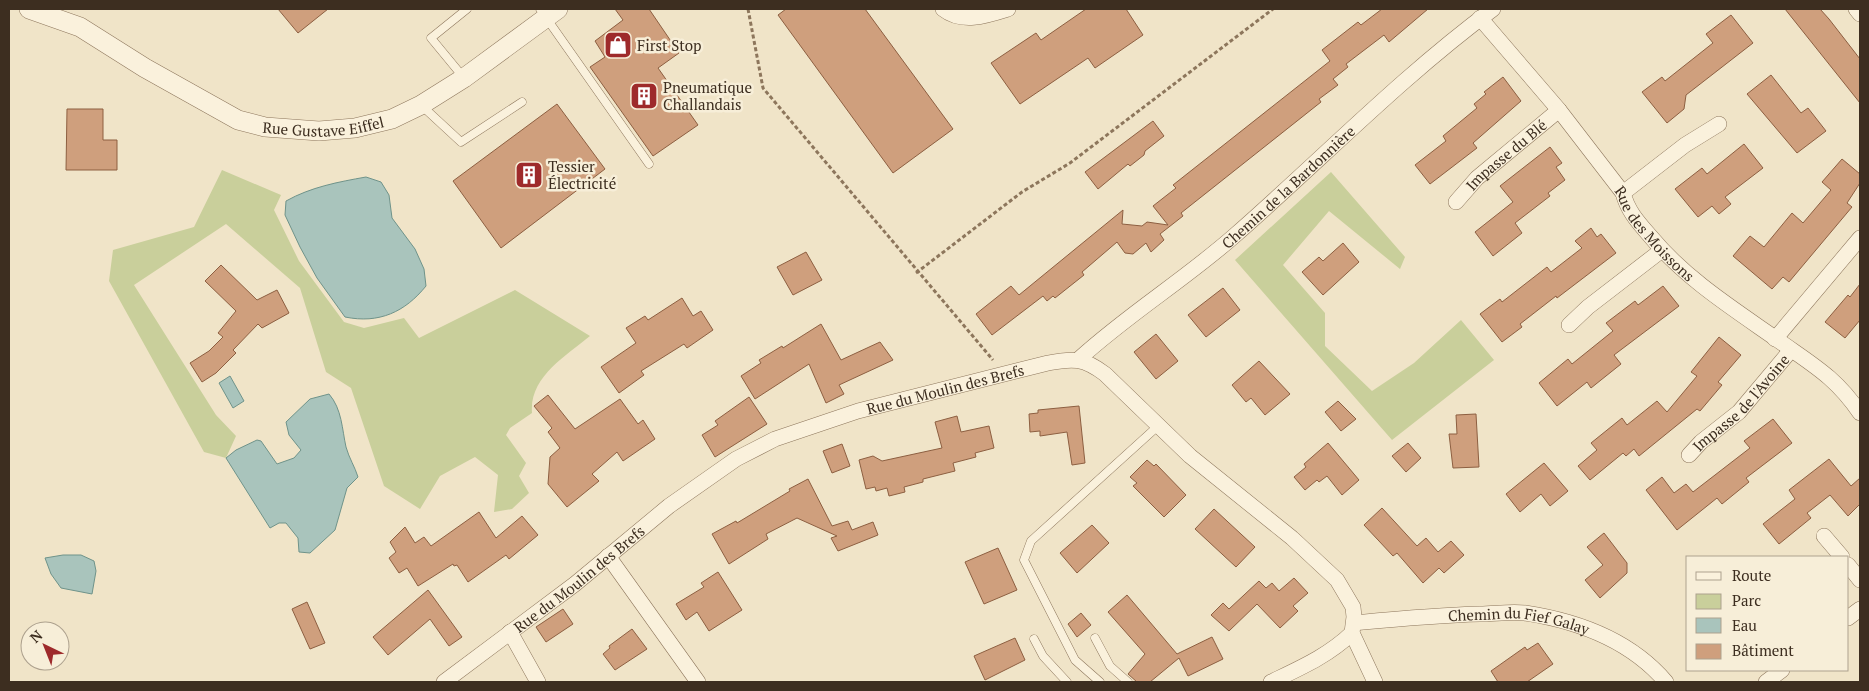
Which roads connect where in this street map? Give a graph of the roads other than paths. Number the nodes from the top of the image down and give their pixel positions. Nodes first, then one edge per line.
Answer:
1 (29, 9) edge
2 (62, 9) edge
3 (467, 9) edge
4 (943, 9) edge
5 (1008, 9) edge
6 (1856, 9) edge
7 (549, 11) edge
8 (1486, 13) edge
9 (1860, 14) edge
10 (80, 27) junction
11 (464, 78) junction
12 (522, 102) dead end
13 (421, 105) junction
14 (1559, 110) junction
15 (1719, 124) dead end
16 (649, 164) dead end
17 (1623, 193) junction
18 (1456, 202) dead end
19 (1860, 238) edge
20 (1662, 250) junction
21 (1569, 325) dead end
22 (1775, 338) junction
23 (1791, 350) junction
24 (1079, 360) junction
25 (1860, 413) edge
26 (1158, 426) junction
27 (1689, 455) dead end
28 (1824, 536) dead end
29 (608, 556) junction
30 (1841, 556) edge
31 (1849, 566) edge
32 (1860, 580) edge
33 (1860, 609) edge
34 (1849, 617) edge
35 (1353, 628) junction
36 (510, 632) junction
37 (1096, 638) dead end
38 (1034, 639) dead end
39 (1781, 671) edge
40 (444, 682) edge
41 (538, 682) edge
42 (698, 682) edge
43 (1067, 682) edge
44 (1100, 682) edge
45 (1128, 682) edge
46 (1271, 682) edge
47 (1375, 682) edge
48 (1666, 682) edge
49 (1766, 682) edge

1 - 10 street, Rue Gustave Eiffel
2 - 10 street, Rue Gustave Eiffel
3 - 11 lane
4 - 5 street
6 - 9 street
7 - 11 street, Rue Gustave Eiffel
7 - 16 lane
8 - 14 street, Rue des Moissons
8 - 24 street, Chemin de la Bardonnière
10 - 13 street, Rue Gustave Eiffel
11 - 13 street, Rue Gustave Eiffel
12 - 13 lane
14 - 17 street, Rue des Moissons
14 - 18 street, Impasse du Blé
15 - 17 street
17 - 20 street, Rue des Moissons
19 - 22 street
20 - 21 street
20 - 22 street, Rue des Moissons
22 - 23 street, Rue des Moissons
23 - 25 street, Rue des Moissons
23 - 27 street, Impasse de l'Avoine
24 - 26 street
24 - 29 street, Rue du Moulin des Brefs
26 - 35 street
26 - 44 lane
28 - 30 street
29 - 36 street, Rue du Moulin des Brefs
29 - 42 street
31 - 32 street
33 - 34 street
35 - 46 street
35 - 47 street
35 - 48 street, Chemin du Fief Galay
36 - 40 street, Rue du Moulin des Brefs
36 - 41 street
37 - 45 lane
38 - 43 lane
39 - 49 street

